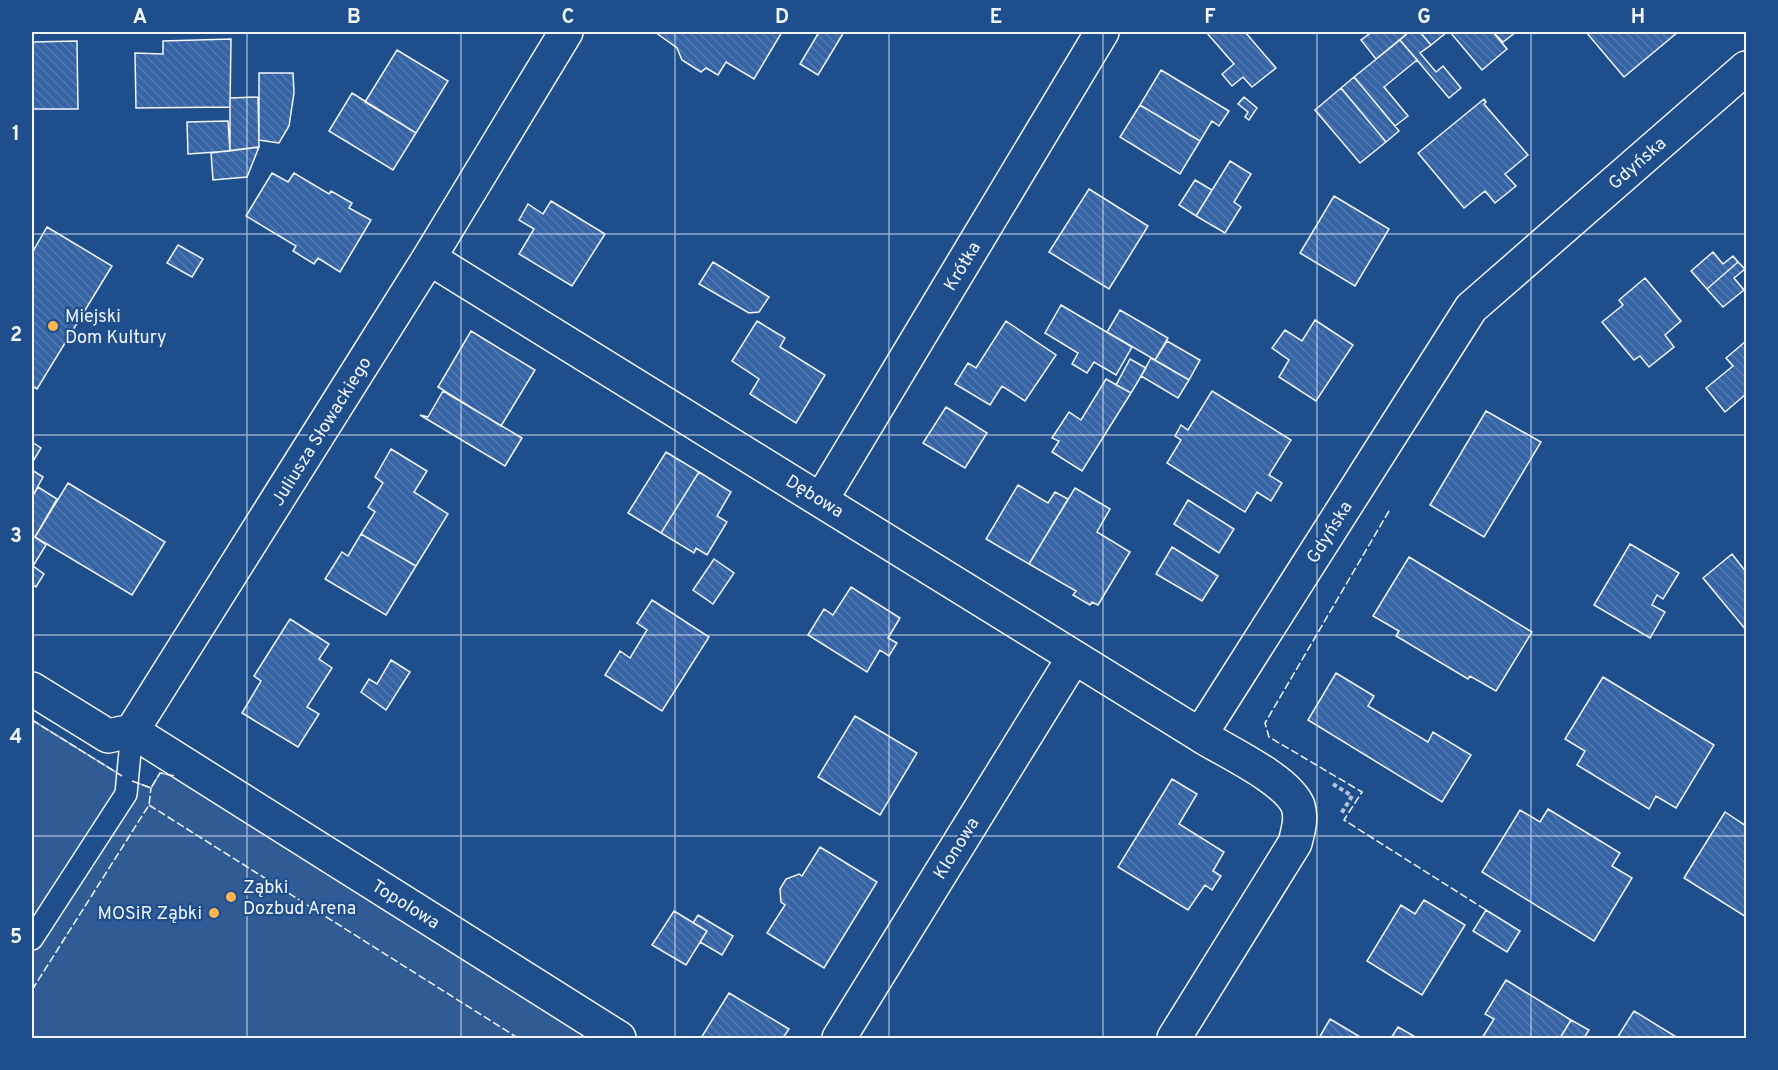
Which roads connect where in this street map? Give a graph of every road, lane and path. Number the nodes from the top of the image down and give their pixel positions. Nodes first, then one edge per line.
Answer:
1 (566, 32) edge
2 (1102, 32) edge
3 (1746, 68) edge
4 (429, 258) junction
5 (821, 500) junction
6 (1074, 657) junction
7 (32, 689) edge
8 (132, 731) junction
9 (1200, 735) junction
10 (1323, 778) dead end
11 (1340, 816) dead end
12 (32, 939) edge
13 (619, 1038) edge
14 (839, 1038) edge
15 (1174, 1038) edge

1 - 4 street, Juliusza Słowackiego
2 - 5 street, Krótka
3 - 9 street, Gdyńska
4 - 5 street, Dębowa
4 - 8 street, Juliusza Słowackiego
5 - 6 street, Dębowa
6 - 9 street, Dębowa
6 - 14 street, Klonowa
7 - 8 street
8 - 12 lane
8 - 13 street, Topolowa
9 - 15 street
10 - 11 path

